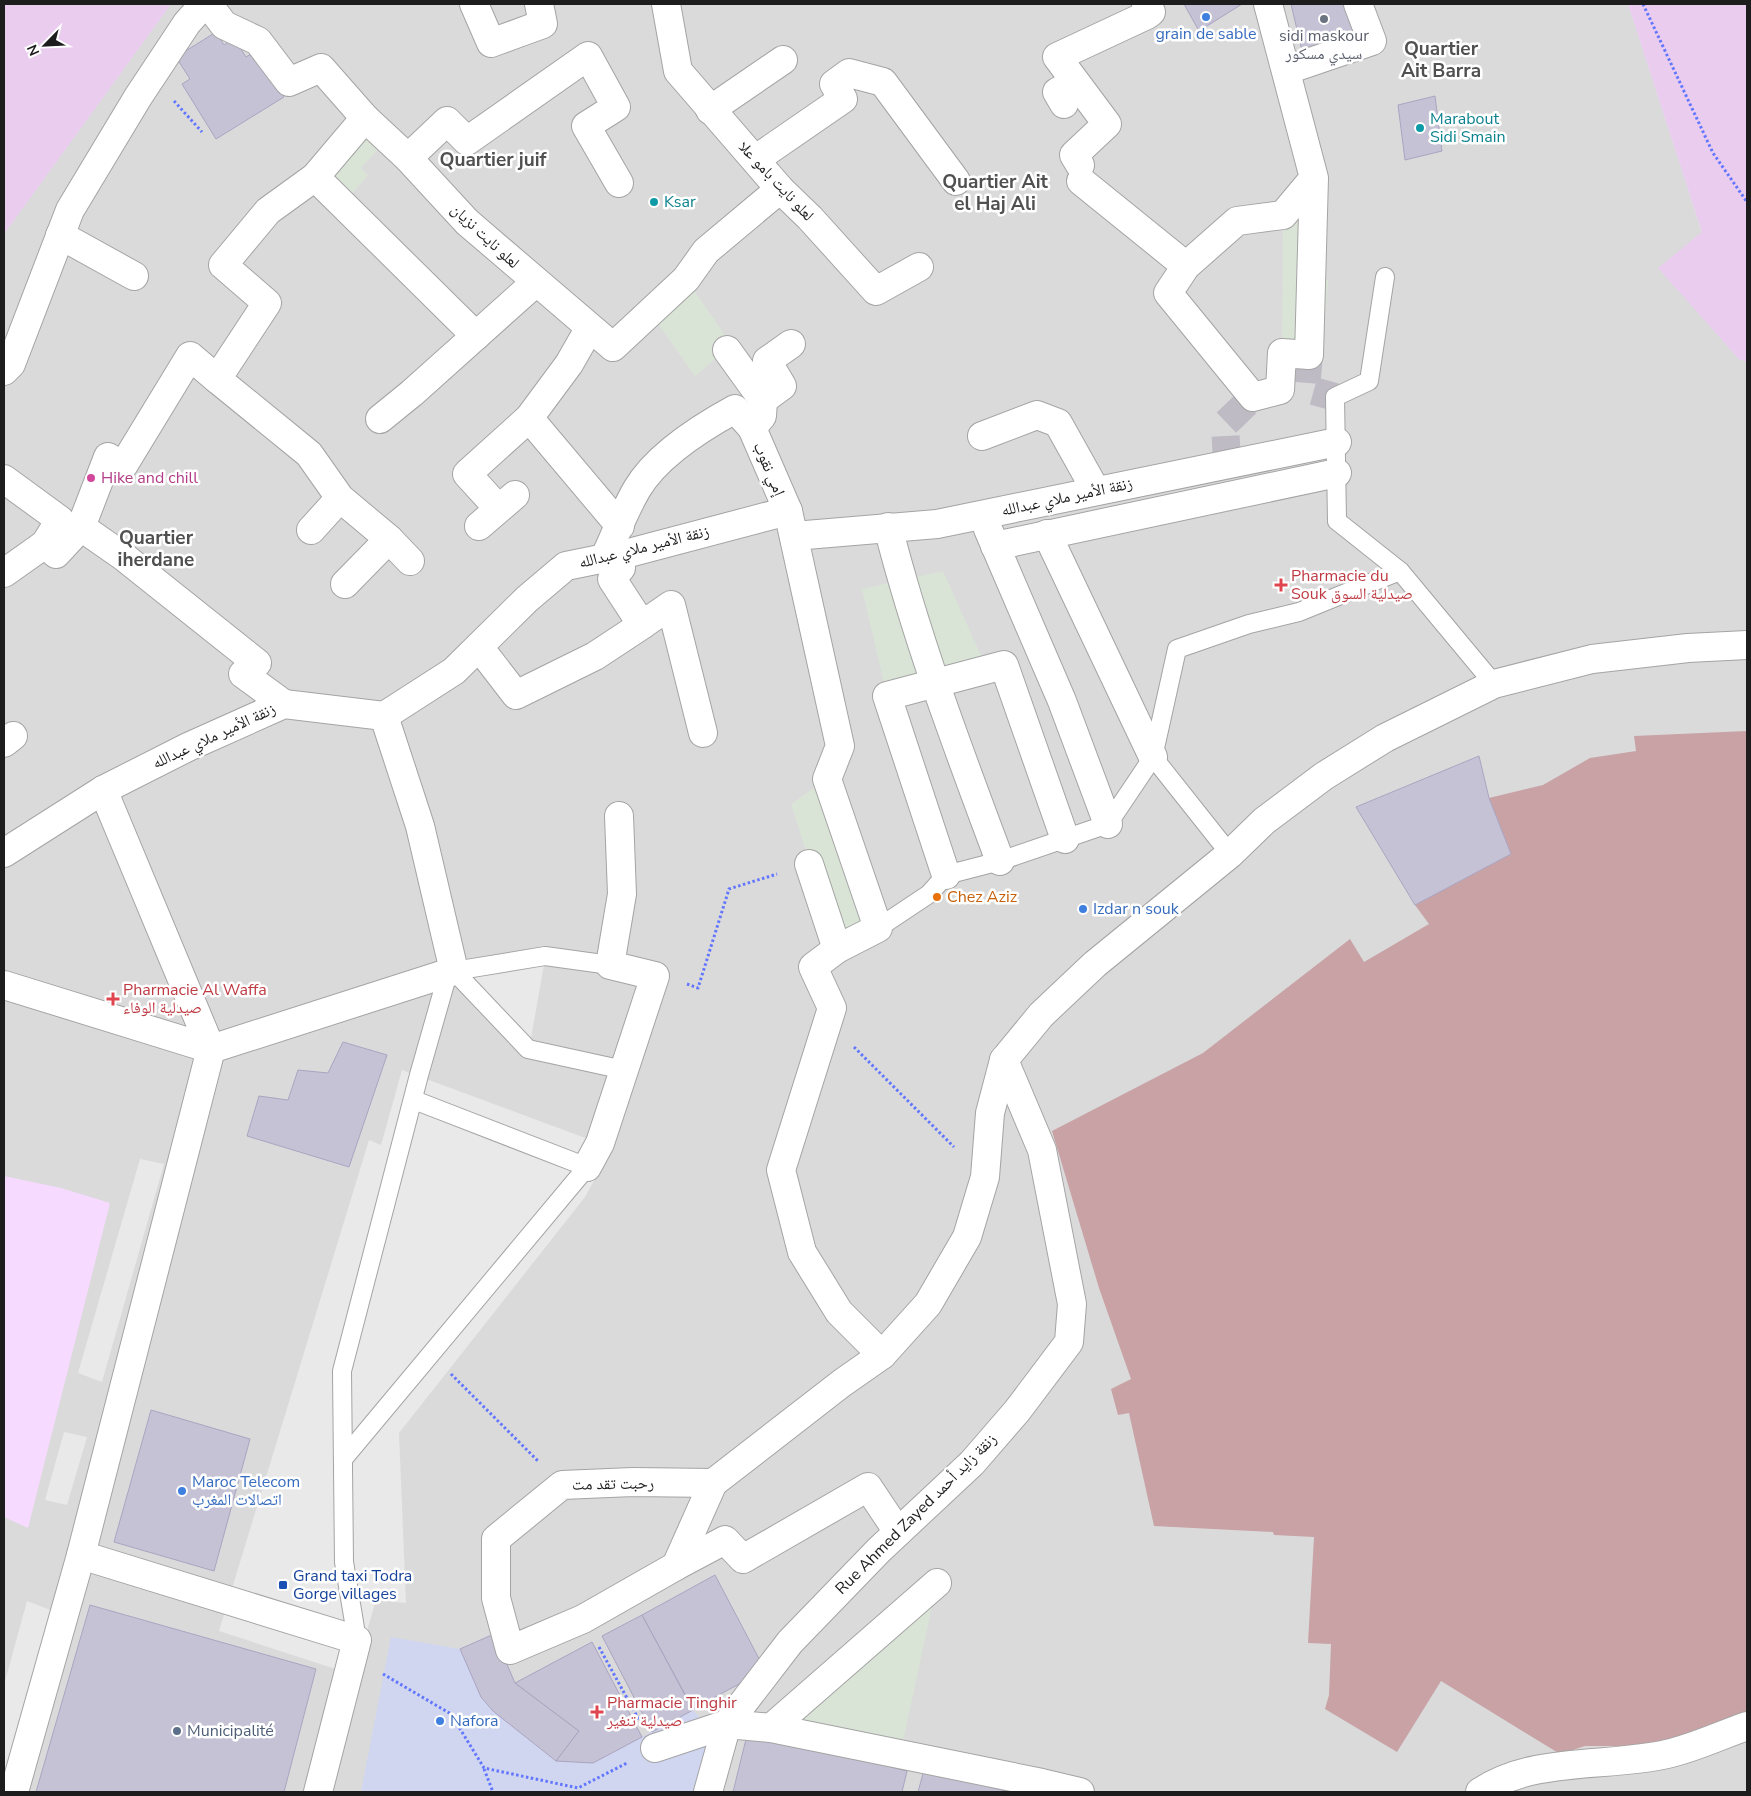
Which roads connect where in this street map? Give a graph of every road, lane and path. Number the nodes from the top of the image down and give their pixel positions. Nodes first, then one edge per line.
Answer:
1 (204, 4) edge
2 (208, 4) edge
3 (474, 4) edge
4 (539, 4) edge
5 (666, 4) edge
6 (1146, 4) edge
7 (1268, 4) edge
8 (1358, 4) edge
9 (1643, 4) edge
10 (783, 60) dead end
11 (1287, 70) junction
12 (710, 110) junction
13 (365, 118) junction
14 (408, 158) junction
15 (756, 159) junction
16 (315, 177) junction
17 (1314, 178) junction
18 (956, 182) dead end
19 (619, 183) dead end
20 (780, 189) junction
21 (1747, 202) edge
22 (60, 235) junction
23 (1186, 266) junction
24 (919, 267) dead end
25 (134, 276) dead end
26 (1385, 277) dead end
27 (536, 282) junction
28 (589, 329) junction
29 (476, 336) junction
30 (791, 344) dead end
31 (727, 350) dead end
32 (4, 371) edge
33 (217, 379) junction
34 (763, 400) junction
35 (529, 418) junction
36 (380, 419) dead end
37 (752, 428) junction
38 (982, 436) dead end
39 (1337, 442) junction
40 (1337, 473) junction
41 (4, 479) edge
42 (1096, 491) junction
43 (340, 498) junction
44 (497, 510) dead end
45 (982, 514) junction
46 (791, 524) junction
47 (620, 526) junction
48 (81, 527) junction
49 (888, 527) junction
50 (311, 530) dead end
51 (1047, 534) junction
52 (390, 540) junction
53 (45, 544) junction
54 (995, 546) junction
55 (604, 559) junction
56 (410, 561) dead end
57 (1400, 571) junction
58 (4, 573) edge
59 (345, 584) dead end
60 (642, 625) junction
61 (1747, 645) edge
62 (478, 647) junction
63 (934, 683) junction
64 (1494, 684) junction
65 (1062, 701) junction
66 (284, 704) junction
67 (384, 716) junction
68 (1023, 718) junction
69 (703, 733) dead end
70 (1153, 757) junction
71 (103, 790) junction
72 (619, 816) dead end
73 (1108, 824) junction
74 (1065, 839) junction
75 (4, 853) edge
76 (1230, 854) junction
77 (1000, 861) junction
78 (809, 864) joint
79 (946, 875) junction
80 (878, 928) junction
81 (837, 949) junction
82 (610, 965) junction
83 (451, 972) junction
84 (654, 976) junction
85 (4, 985) edge
86 (832, 1008) junction
87 (212, 1049) junction
88 (1004, 1060) junction
89 (624, 1070) junction
90 (414, 1100) junction
91 (587, 1167) junction
92 (985, 1177) junction
93 (882, 1355) junction
94 (449, 1372) dead end
95 (344, 1458) junction
96 (713, 1483) junction
97 (562, 1485) junction
98 (898, 1532) junction
99 (81, 1555) junction
100 (676, 1566) junction
101 (937, 1583) dead end
102 (583, 1619) junction
103 (357, 1640) junction
104 (727, 1724) junction
105 (1747, 1726) edge
106 (771, 1728) junction
107 (655, 1748) junction
108 (484, 1768) junction
109 (1041, 1787) edge
110 (578, 1788) junction
111 (14, 1792) edge
112 (318, 1792) edge
113 (493, 1792) edge
114 (573, 1792) edge
115 (708, 1792) edge
116 (1080, 1792) edge
117 (1480, 1792) edge

1 - 22 street
2 - 13 street, لعلو نايت نزيان
3 - 4 street
5 - 12 street, لعلو نايت بامو علا
6 - 23 street
7 - 11 street
8 - 11 street
9 - 21 path
10 - 12 street
11 - 17 street
12 - 15 street, لعلو نايت بامو علا
13 - 14 street, لعلو نايت نزيان
13 - 16 street
14 - 19 street
14 - 27 street, لعلو نايت نزيان
15 - 18 street
15 - 20 street, لعلو نايت بامو علا
16 - 29 street
16 - 33 street
17 - 23 street
17 - 23 street
20 - 24 street, لعلو نايت بامو علا
20 - 28 street, لعلو نايت نزيان
22 - 25 street
22 - 32 street
26 - 39 lane
27 - 28 street, لعلو نايت نزيان
27 - 29 street
28 - 35 street
29 - 36 street
30 - 34 street
31 - 34 street
33 - 43 street
33 - 48 street
34 - 37 street, إمي نقوب
35 - 44 street
35 - 47 street
37 - 46 street, إمي نقوب
37 - 47 street
38 - 42 street
39 - 40 lane
39 - 42 street, زنقة الأمير ملاي عبدالله
40 - 51 street
40 - 57 lane
41 - 53 street
42 - 45 street, زنقة الأمير ملاي عبدالله
43 - 50 street
43 - 52 street
45 - 49 street, زنقة الأمير ملاي عبدالله
45 - 54 street
46 - 49 street, زنقة الأمير ملاي عبدالله
46 - 55 street, زنقة الأمير ملاي عبدالله
46 - 80 street, إمي نقوب
47 - 55 street
48 - 53 street
48 - 66 street
49 - 63 street
51 - 54 street
51 - 70 street
52 - 56 street
52 - 59 street
53 - 58 street
54 - 65 street
55 - 60 street
55 - 62 street, زنقة الأمير ملاي عبدالله
57 - 64 lane
57 - 70 lane
60 - 62 street
60 - 69 street
61 - 64 street
62 - 67 street, زنقة الأمير ملاي عبدالله
63 - 68 street
63 - 77 street
63 - 79 street
64 - 76 street
65 - 68 street
65 - 73 street
66 - 67 street, زنقة الأمير ملاي عبدالله
66 - 71 street, زنقة الأمير ملاي عبدالله
67 - 83 street
68 - 74 street
70 - 73 lane
70 - 76 lane
71 - 75 street, زنقة الأمير ملاي عبدالله
71 - 87 street
72 - 82 street
73 - 74 lane
74 - 77 lane
76 - 88 street
77 - 79 lane
78 - 81 street
78 - 84 path
79 - 80 lane
80 - 81 street
81 - 86 street
82 - 83 lane
82 - 84 street
83 - 87 street
83 - 89 lane
83 - 90 lane
84 - 89 street
85 - 87 street
86 - 92 path
86 - 93 street
87 - 99 street
88 - 92 street
88 - 98 street, Rue Ahmed Zayed زنقة زايد أحمد
89 - 91 street
90 - 91 lane
90 - 95 lane
91 - 95 lane
92 - 93 street
93 - 96 street
94 - 97 path
95 - 103 lane
96 - 97 street, رحبت تقد مت
96 - 100 street
97 - 102 street, رحبت تقد مت
98 - 100 street, رحبت تقد مت
98 - 104 street, Rue Ahmed Zayed زنقة زايد أحمد
99 - 103 street
99 - 111 street
100 - 102 street, رحبت تقد مت
101 - 106 street
102 - 107 path
103 - 108 path
103 - 112 street
104 - 106 street
104 - 107 street
104 - 115 street
105 - 117 street
106 - 109 street
107 - 110 path
108 - 110 path
108 - 113 path
109 - 116 street
110 - 114 path

